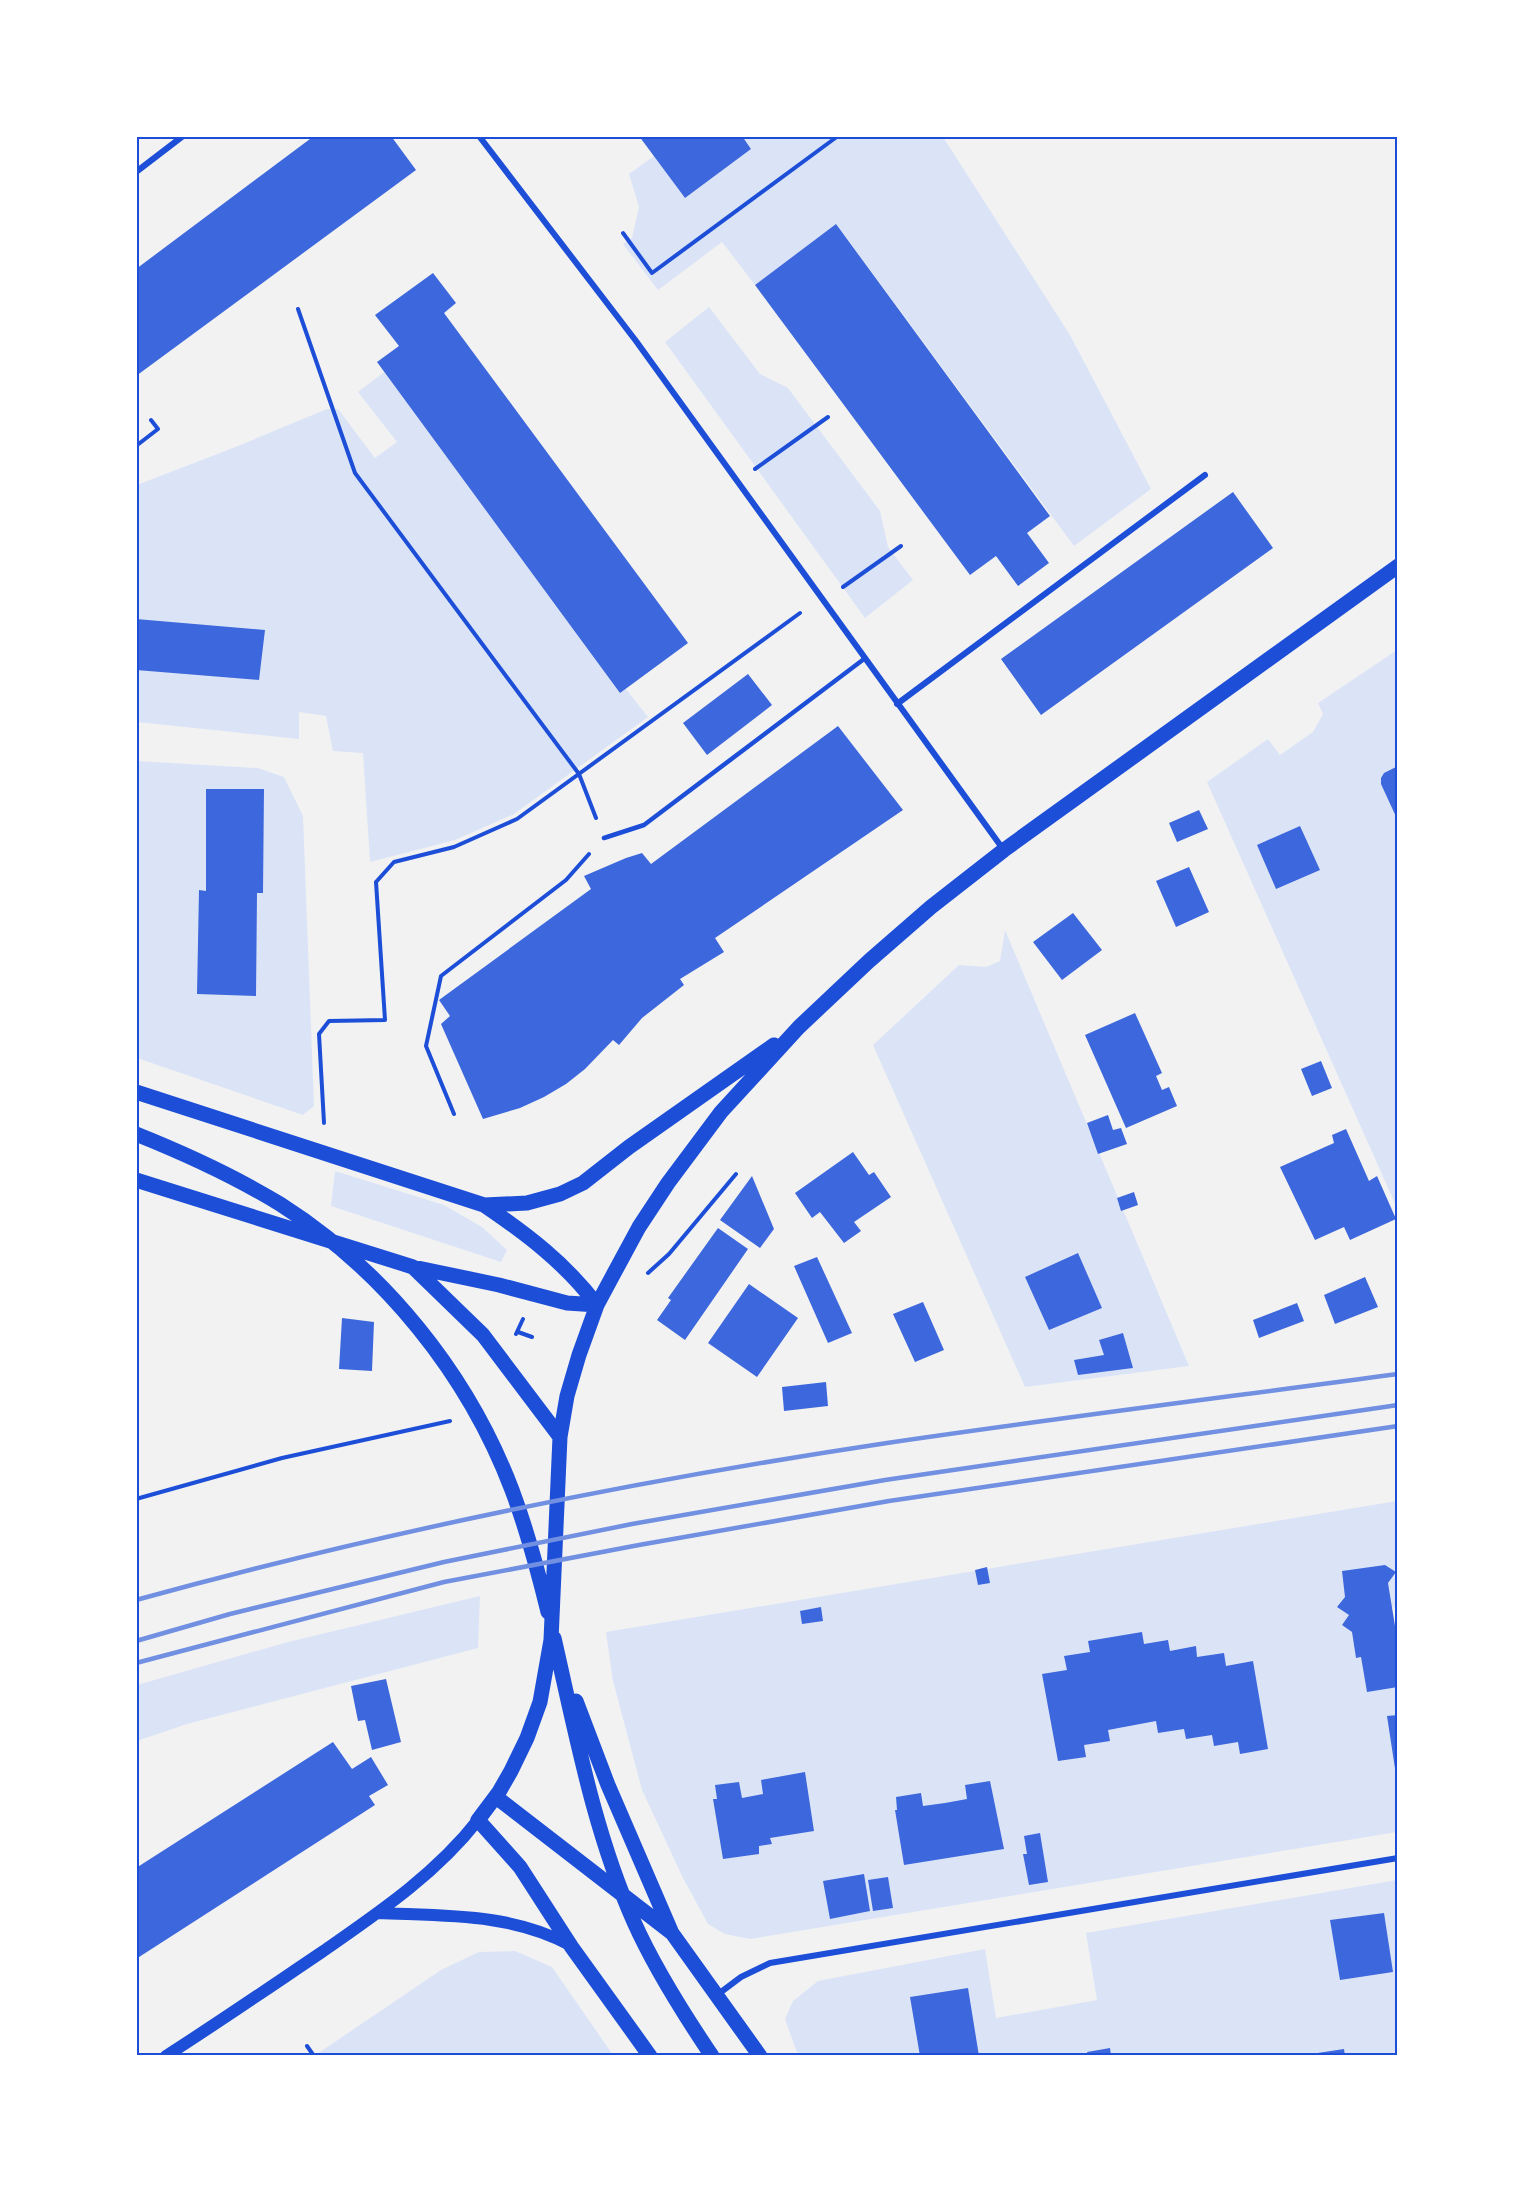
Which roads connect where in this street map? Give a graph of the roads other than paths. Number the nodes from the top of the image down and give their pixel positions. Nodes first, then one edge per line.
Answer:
1 (183, 136) edge
2 (480, 136) edge
3 (136, 171) edge
4 (1205, 475) dead end
5 (1398, 566) edge
6 (864, 659) junction
7 (897, 704) junction
8 (604, 838) road end
9 (1004, 850) junction
10 (799, 1027) junction
11 (136, 1092) edge
12 (136, 1134) edge
13 (136, 1180) edge
14 (484, 1205) junction
15 (413, 1267) junction
16 (597, 1305) junction
17 (560, 1437) junction
18 (551, 1640) junction
19 (496, 1797) junction
20 (478, 1820) junction
21 (1398, 1858) edge
22 (378, 1913) junction
23 (672, 1933) junction
24 (571, 1946) junction
25 (717, 1995) junction
26 (166, 2055) edge
27 (650, 2055) edge
28 (712, 2055) edge
29 (760, 2055) edge

1 - 3 street
2 - 6 street
4 - 7 street
5 - 9 main road
6 - 7 street
6 - 8 lane
7 - 9 street
9 - 10 main road
10 - 14 main road
10 - 16 main road
11 - 14 main road
12 - 28 main road
13 - 15 main road
14 - 16 main road
15 - 16 main road
15 - 17 main road
16 - 17 main road
17 - 18 main road
18 - 19 main road
18 - 23 main road
19 - 20 main road
19 - 23 main road
20 - 22 main road
20 - 24 main road
21 - 25 street
22 - 24 main road
22 - 26 main road
23 - 25 main road
24 - 27 main road
25 - 29 main road

